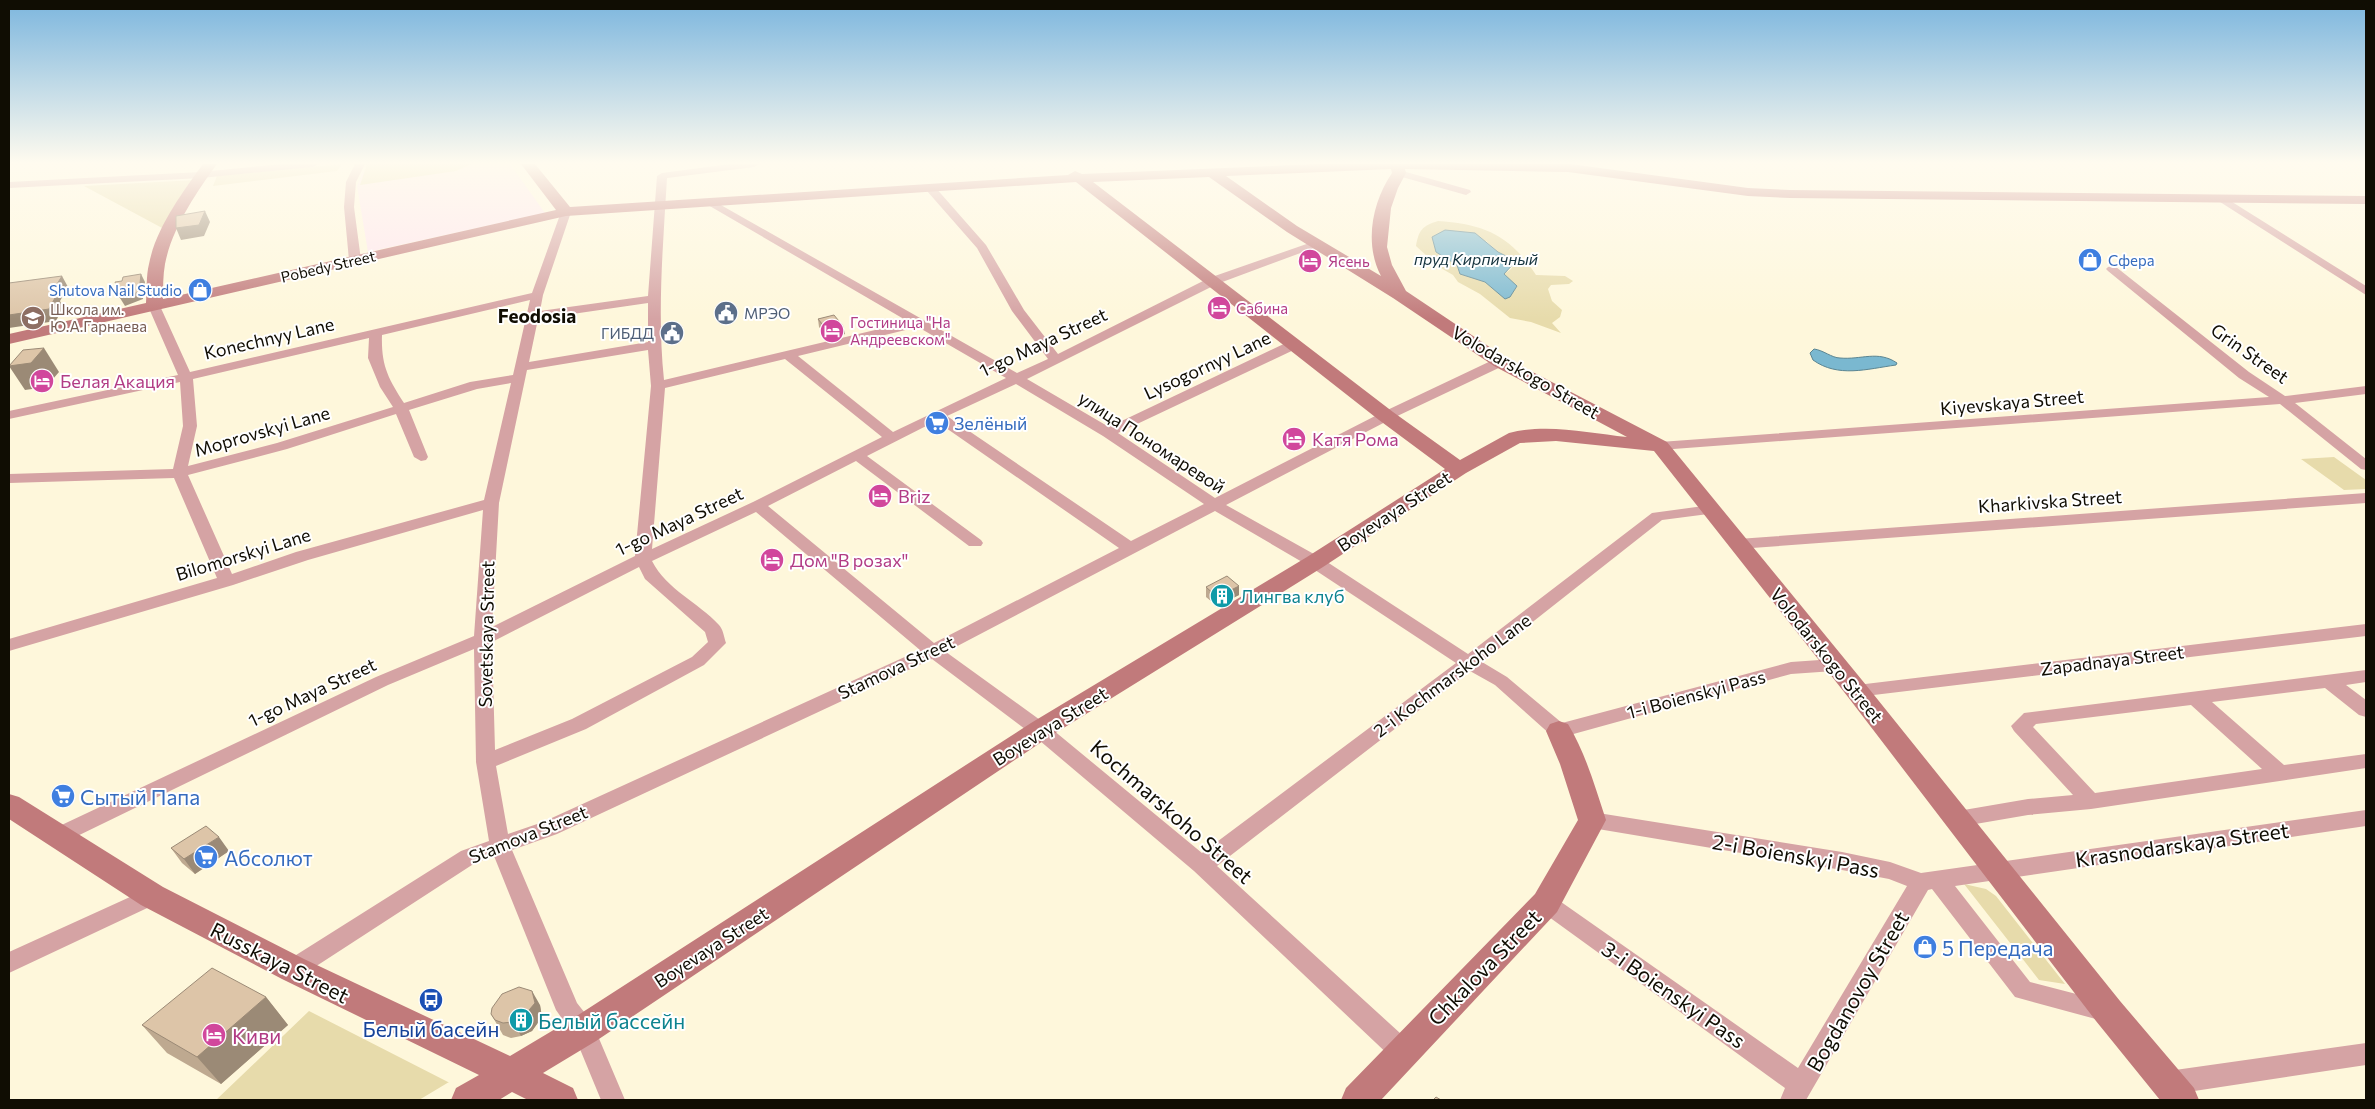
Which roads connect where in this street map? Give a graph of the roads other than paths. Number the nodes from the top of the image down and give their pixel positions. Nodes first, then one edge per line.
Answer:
1 (179, 216) edge
2 (350, 216) edge
3 (550, 216) edge
4 (565, 216) edge
5 (659, 216) edge
6 (736, 216) edge
7 (955, 216) edge
8 (1129, 216) edge
9 (1273, 216) edge
10 (1384, 216) edge
11 (2249, 216) edge
12 (1318, 243) junction
13 (355, 260) junction
14 (2112, 269) dead end
15 (1213, 281) junction
16 (2366, 290) edge
17 (1399, 294) junction
18 (538, 295) junction
19 (654, 299) junction
20 (160, 305) junction
21 (533, 316) junction
22 (919, 323) junction
23 (376, 332) junction
24 (9, 339) edge
25 (1295, 344) junction
26 (654, 345) junction
27 (788, 354) junction
28 (1056, 360) junction
29 (1500, 362) junction
30 (520, 372) junction
31 (186, 376) junction
32 (1016, 378) junction
33 (658, 386) junction
34 (2366, 390) edge
35 (2283, 400) junction
36 (401, 409) junction
37 (9, 414) edge
38 (937, 415) junction
39 (1386, 416) junction
40 (1108, 433) junction
41 (892, 438) junction
42 (1660, 446) junction
43 (858, 456) junction
44 (422, 457) dead end
45 (2366, 466) edge
46 (1460, 469) junction
47 (179, 473) junction
48 (9, 480) edge
49 (2366, 498) edge
50 (491, 503) junction
51 (758, 505) junction
52 (1215, 505) junction
53 (1712, 510) junction
54 (975, 543) dead end
55 (1738, 544) junction
56 (1130, 548) junction
57 (643, 559) junction
58 (1315, 562) junction
59 (227, 581) junction
60 (2366, 630) edge
61 (483, 639) junction
62 (9, 644) edge
63 (933, 651) junction
64 (1469, 663) junction
65 (1834, 665) junction
66 (2366, 676) edge
67 (2329, 681) junction
68 (1857, 692) junction
69 (2195, 698) junction
70 (2366, 710) edge
71 (1040, 730) junction
72 (1559, 731) junction
73 (2366, 761) edge
74 (486, 762) junction
75 (2280, 774) junction
76 (2091, 801) junction
77 (9, 804) edge
78 (2366, 818) edge
79 (1958, 819) junction
80 (1592, 820) junction
81 (58, 836) junction
82 (500, 846) junction
83 (1202, 865) junction
84 (1998, 870) junction
85 (1929, 880) junction
86 (152, 896) junction
87 (1546, 902) junction
88 (9, 963) edge
89 (293, 969) junction
90 (2108, 1011) junction
91 (584, 1030) junction
92 (1403, 1052) junction
93 (2366, 1054) edge
94 (512, 1074) junction
95 (2175, 1091) edge
96 (1797, 1093) edge
97 (468, 1100) edge
98 (561, 1100) edge
99 (613, 1100) edge
100 (1358, 1100) edge

1 - 20 main road
2 - 13 street
3 - 13 main road, Pobedy Street
4 - 18 street, Sovetskaya Street
5 - 19 street
6 - 22 street, улица Пономаревой
7 - 28 street
8 - 15 main road
9 - 12 main road, Volodarskogo Street
10 - 17 main road, Volodarskogo Street
11 - 16 street
12 - 15 street, 1-go Maya Street
12 - 17 main road, Volodarskogo Street
13 - 20 main road, Pobedy Street
14 - 35 street, Grin Street
15 - 25 main road
15 - 28 street, 1-go Maya Street
17 - 29 main road, Volodarskogo Street
18 - 21 street, Sovetskaya Street
18 - 23 street, Konechnyy Lane
19 - 21 street
19 - 26 street
20 - 24 main road, Pobedy Street
20 - 31 street
21 - 30 street, Sovetskaya Street
22 - 27 street
22 - 32 street, улица Пономаревой
23 - 31 street, Konechnyy Lane
23 - 36 street
25 - 39 main road
25 - 40 street, Lysogornyy Lane
26 - 30 street, Moprovskyi Lane
26 - 33 street
27 - 33 street
27 - 41 street
28 - 32 street, 1-go Maya Street
29 - 39 street, Stamova Street
29 - 42 main road, Volodarskogo Street
30 - 36 street, Moprovskyi Lane
30 - 50 street, Sovetskaya Street
31 - 37 street, Konechnyy Lane
31 - 47 street
32 - 38 street, 1-go Maya Street
32 - 40 street, улица Пономаревой
33 - 57 street
34 - 35 street, Kiyevskaya Street
35 - 42 street, Kiyevskaya Street
35 - 45 street, Grin Street
36 - 44 street
36 - 47 street, Moprovskyi Lane
38 - 41 street, 1-go Maya Street
38 - 56 street
39 - 46 main road
39 - 52 street, Stamova Street
40 - 52 street, улица Пономаревой
41 - 43 street, 1-go Maya Street
42 - 46 main road, Boyevaya Street
42 - 53 main road, Volodarskogo Street
43 - 51 street, 1-go Maya Street
43 - 54 street
46 - 58 main road, Boyevaya Street
47 - 48 street, Moprovskyi Lane
47 - 59 street
49 - 55 street, Kharkivska Street
50 - 59 street, Bilomorskyi Lane
50 - 61 street, Sovetskaya Street
51 - 57 street, 1-go Maya Street
51 - 63 street, Kochmarskoho Street
52 - 56 street, Stamova Street
52 - 58 street, улица Пономаревой
53 - 55 main road, Volodarskogo Street
53 - 64 street, 2-i Kochmarskoho Lane
55 - 65 main road, Volodarskogo Street
56 - 63 street, Stamova Street
57 - 61 street, 1-go Maya Street
57 - 74 street
58 - 64 street, улица Пономаревой
58 - 71 main road, Boyevaya Street
59 - 62 street, Bilomorskyi Lane
60 - 68 street, Zapadnaya Street
61 - 74 street, Sovetskaya Street
61 - 81 street, 1-go Maya Street
63 - 71 street, Kochmarskoho Street
63 - 82 street, Stamova Street
64 - 72 street, улица Пономаревой
64 - 83 street, 2-i Kochmarskoho Lane
65 - 68 main road, Volodarskogo Street
65 - 72 street, 1-i Boienskyi Pass
66 - 67 street
67 - 69 street
67 - 70 street
68 - 79 main road, Volodarskogo Street
69 - 75 street
69 - 76 street
71 - 83 street, Kochmarskoho Street
71 - 91 main road, Boyevaya Street
72 - 80 main road
73 - 75 street
74 - 82 street, Sovetskaya Street
75 - 76 street
76 - 79 street
77 - 81 main road, Russkaya Street
78 - 84 street, Krasnodarskaya Street
79 - 84 main road, Volodarskogo Street
80 - 85 street, 2-i Boienskyi Pass
80 - 87 main road, Chkalova Street
81 - 86 main road, Russkaya Street
82 - 89 street, Stamova Street
82 - 91 street, Sovetskaya Street
83 - 92 street, Kochmarskoho Street
84 - 85 street, 2-i Boienskyi Pass
84 - 90 main road, Volodarskogo Street
85 - 90 street
85 - 96 street, Bogdanovoy Street
86 - 88 street
86 - 89 main road, Russkaya Street
87 - 92 main road, Chkalova Street
87 - 96 street, 3-i Boienskyi Pass
89 - 94 main road, Russkaya Street
90 - 95 main road, Volodarskogo Street
91 - 94 main road, Boyevaya Street
91 - 99 street, Sovetskaya Street
92 - 100 main road, Chkalova Street
93 - 95 street
94 - 97 main road, Boyevaya Street
94 - 98 main road, Russkaya Street

